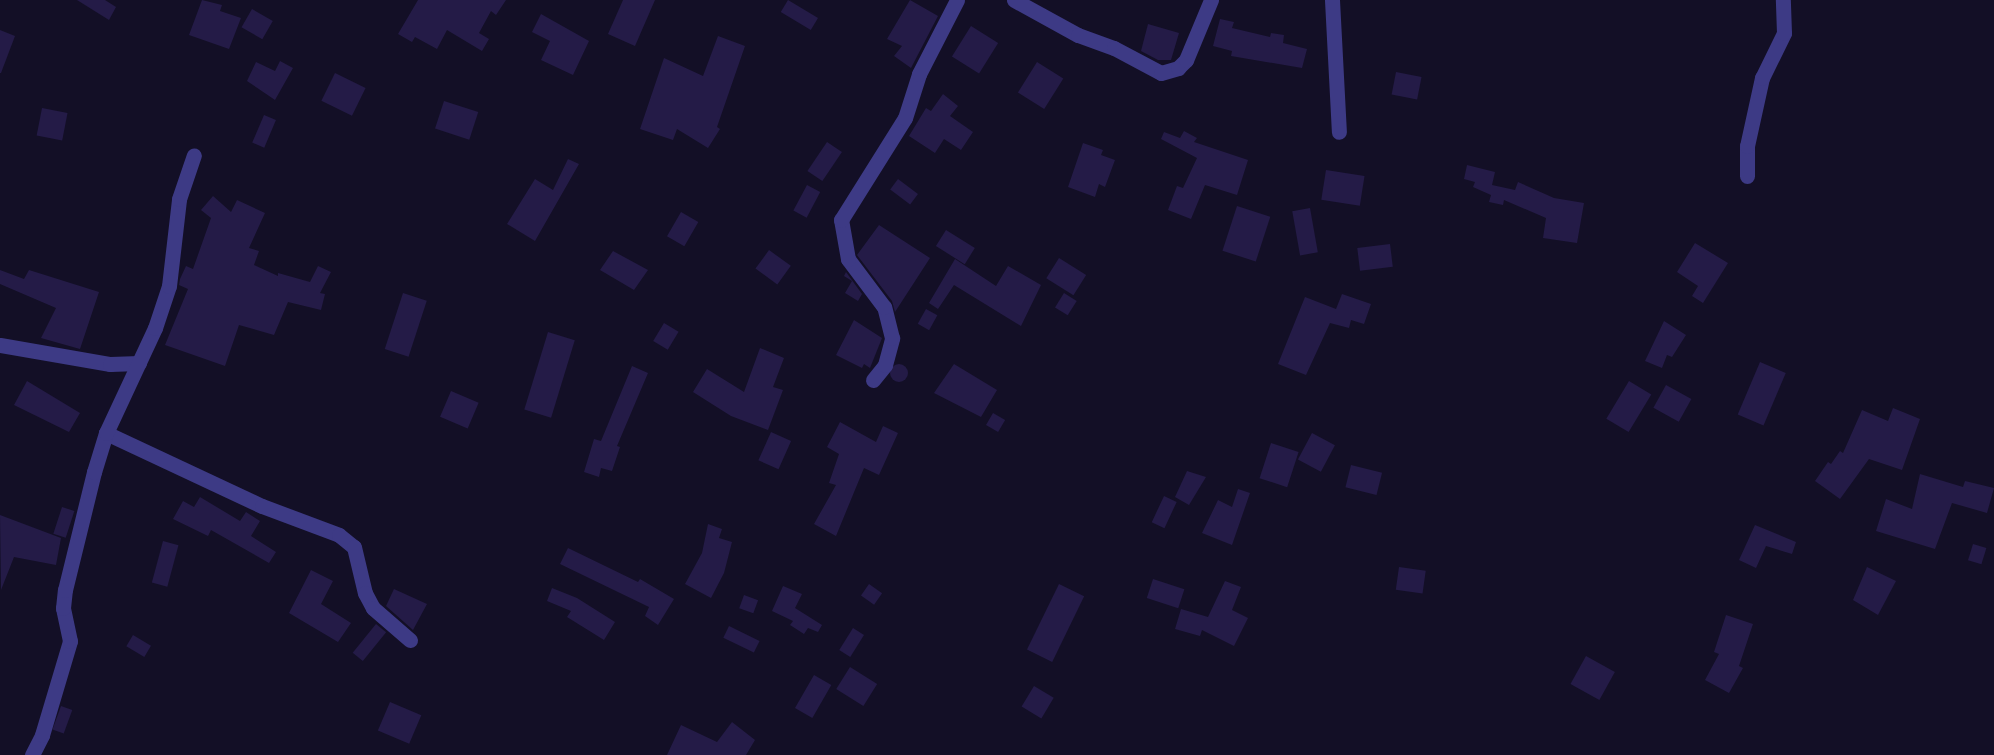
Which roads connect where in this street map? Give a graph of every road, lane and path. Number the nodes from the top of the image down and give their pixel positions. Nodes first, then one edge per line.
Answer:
1 (957, 0) edge
2 (1014, 0) edge
3 (1211, 0) edge
4 (1332, 0) edge
5 (1783, 0) edge
6 (1339, 132) dead end
7 (194, 155) dead end
8 (1747, 176) dead end
9 (0, 345) edge
10 (139, 363) junction
11 (873, 380) dead end
12 (106, 433) junction
13 (410, 640) dead end
14 (32, 755) edge

1 - 11 street
2 - 3 street
4 - 6 street
5 - 8 street
7 - 10 street
9 - 10 street
10 - 12 street
12 - 13 street
12 - 14 street

